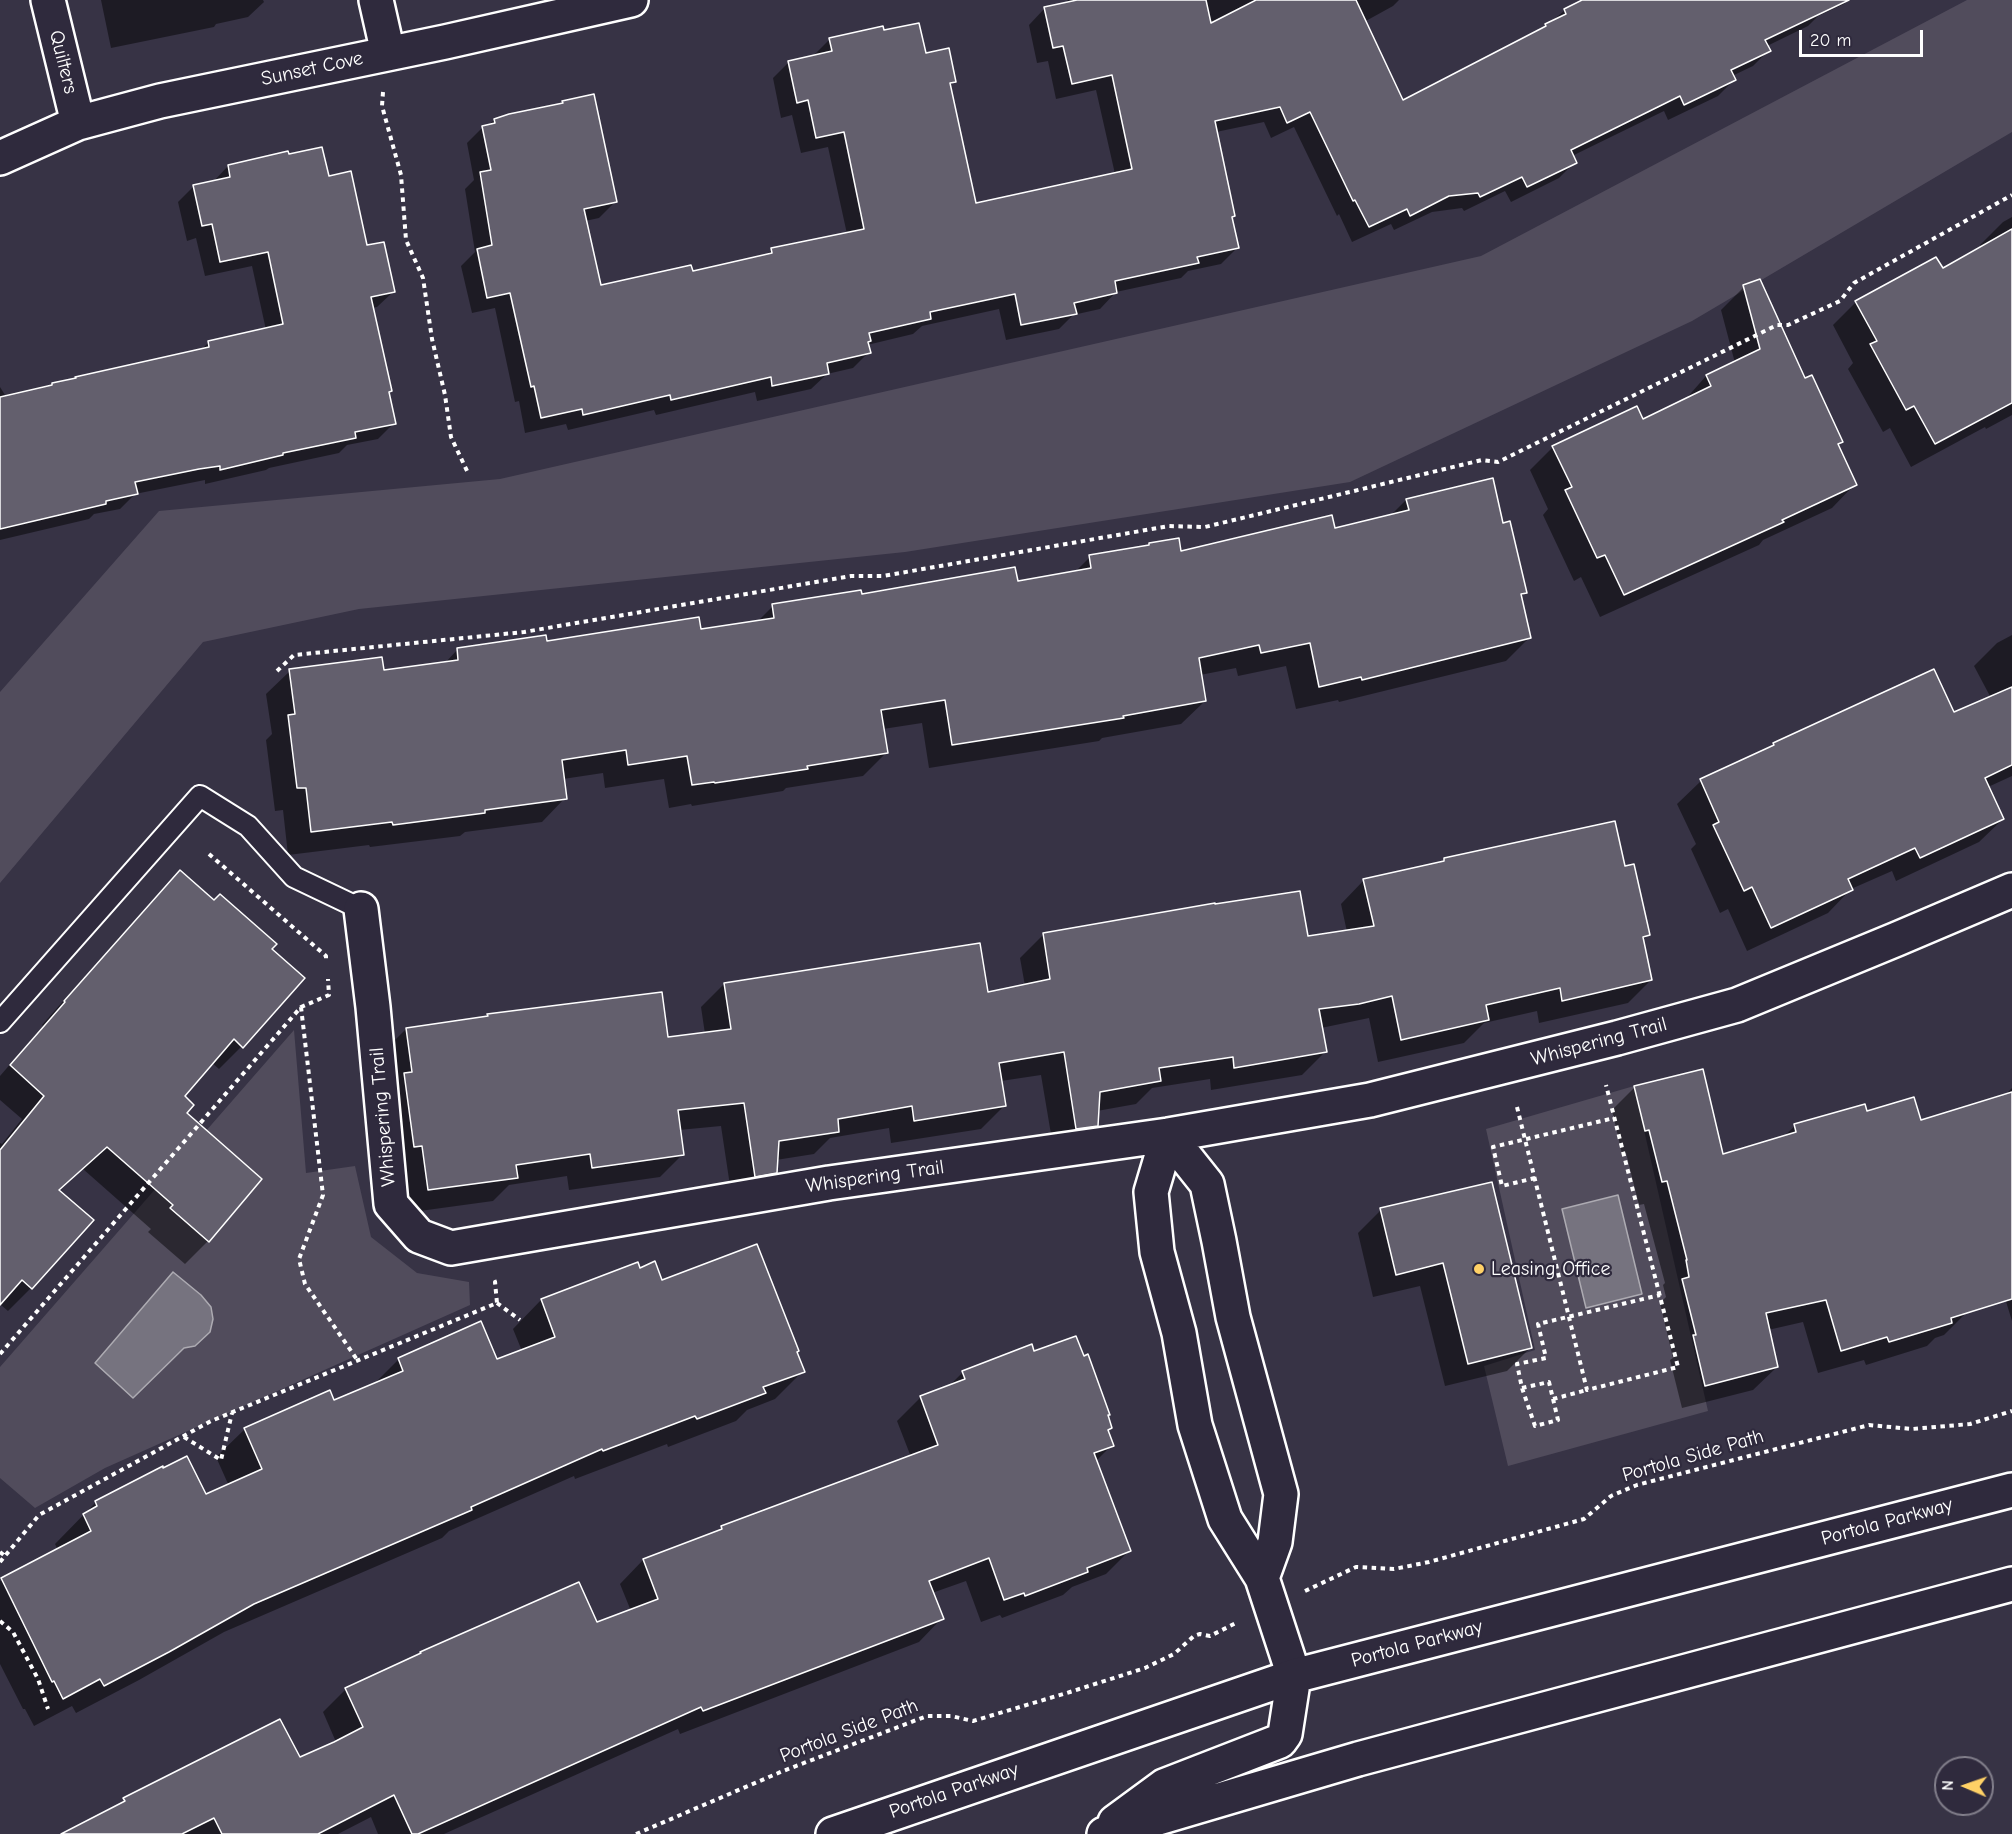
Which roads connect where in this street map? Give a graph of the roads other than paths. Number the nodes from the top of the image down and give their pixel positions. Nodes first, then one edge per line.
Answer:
1 (48, 0) edge
2 (376, 0) edge
3 (631, 0) edge
4 (388, 53) junction
5 (78, 123) junction
6 (0, 158) edge
7 (2012, 890) edge
8 (361, 909) joint
9 (0, 1022) edge
10 (1168, 1135) junction
11 (2012, 1490) edge
12 (1262, 1578) junction
13 (2012, 1584) edge
14 (1294, 1676) junction
15 (833, 1834) edge
16 (1099, 1834) edge
17 (1104, 1834) edge

1 - 5 street, Quilters
2 - 4 street
3 - 4 street, Sunset Cove
4 - 5 street, Sunset Cove
5 - 6 street, Sunset Cove
7 - 10 street, Whispering Trail
8 - 9 lane, Whispering Trail
8 - 10 street, Whispering Trail
10 - 12 street
10 - 12 street
11 - 14 street, Portola Parkway
12 - 14 street
13 - 17 street
14 - 15 street, Portola Parkway
14 - 16 street

